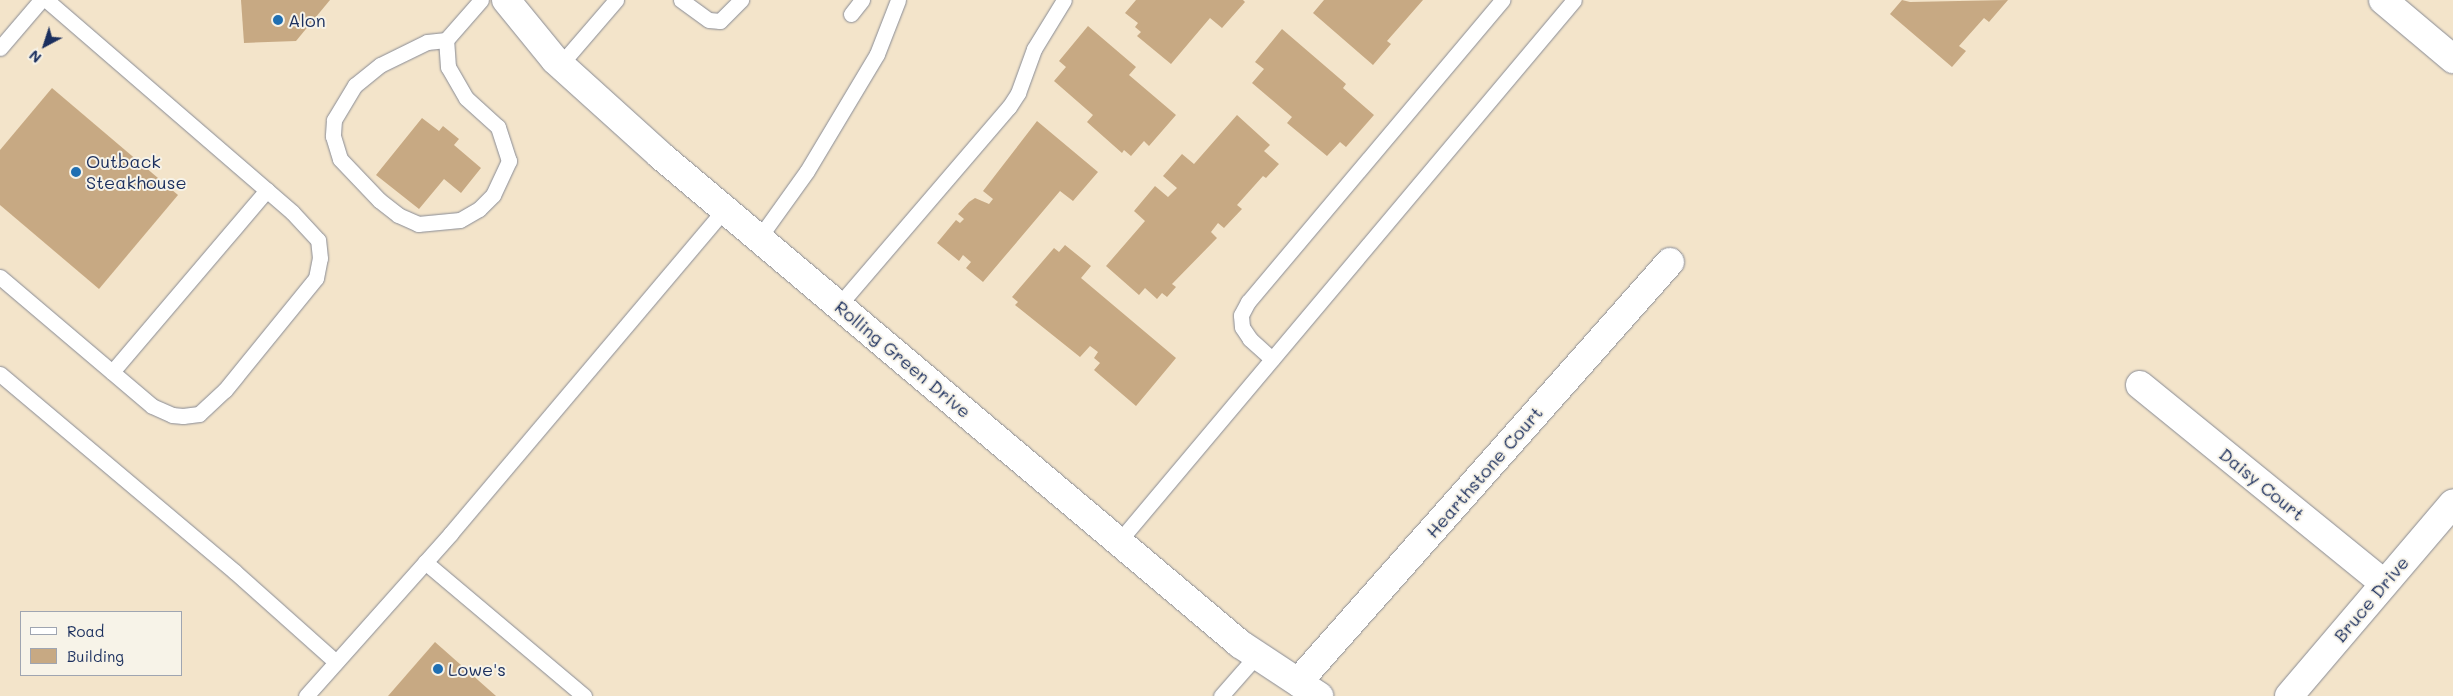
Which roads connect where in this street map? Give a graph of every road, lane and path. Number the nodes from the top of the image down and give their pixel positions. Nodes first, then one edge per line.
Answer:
1 (41, 0) edge
2 (46, 0) edge
3 (481, 0) edge
4 (506, 0) edge
5 (616, 0) edge
6 (681, 0) edge
7 (742, 0) edge
8 (862, 0) edge
9 (898, 0) edge
10 (1064, 0) edge
11 (1502, 0) edge
12 (1574, 0) edge
13 (2383, 0) edge
14 (851, 14) dead end
15 (446, 40) junction
16 (0, 48) edge
17 (2453, 59) edge
18 (560, 65) junction
19 (267, 190) junction
20 (724, 210) junction
21 (759, 238) junction
22 (1670, 262) dead end
23 (0, 277) edge
24 (839, 305) junction
25 (1272, 359) junction
26 (112, 372) junction
27 (0, 374) edge
28 (2140, 385) dead end
29 (2453, 503) edge
30 (1120, 540) junction
31 (425, 562) junction
32 (2384, 583) junction
33 (1257, 655) junction
34 (336, 662) junction
35 (1308, 689) edge
36 (306, 696) edge
37 (584, 696) edge
38 (1221, 696) edge
39 (2289, 696) edge

1 - 16 lane
2 - 19 lane
3 - 15 lane
4 - 18 street, Rolling Green Drive
5 - 18 lane
6 - 7 lane
8 - 14 lane
9 - 21 lane
10 - 24 lane
11 - 25 lane
12 - 25 lane
13 - 17 street
15 - 15 lane
18 - 20 street, Rolling Green Drive
19 - 26 lane
19 - 26 lane
20 - 21 street, Rolling Green Drive
20 - 31 lane
21 - 24 street, Rolling Green Drive
22 - 35 street, Hearthstone Court
23 - 26 lane
24 - 30 street, Rolling Green Drive
25 - 30 lane
27 - 34 lane
28 - 32 street, Daisy Court
29 - 32 street, Bruce Drive
30 - 33 street, Rolling Green Drive
31 - 34 lane
31 - 37 lane
32 - 39 street, Bruce Drive
33 - 35 street, Rolling Green Drive
33 - 38 lane
34 - 36 lane

